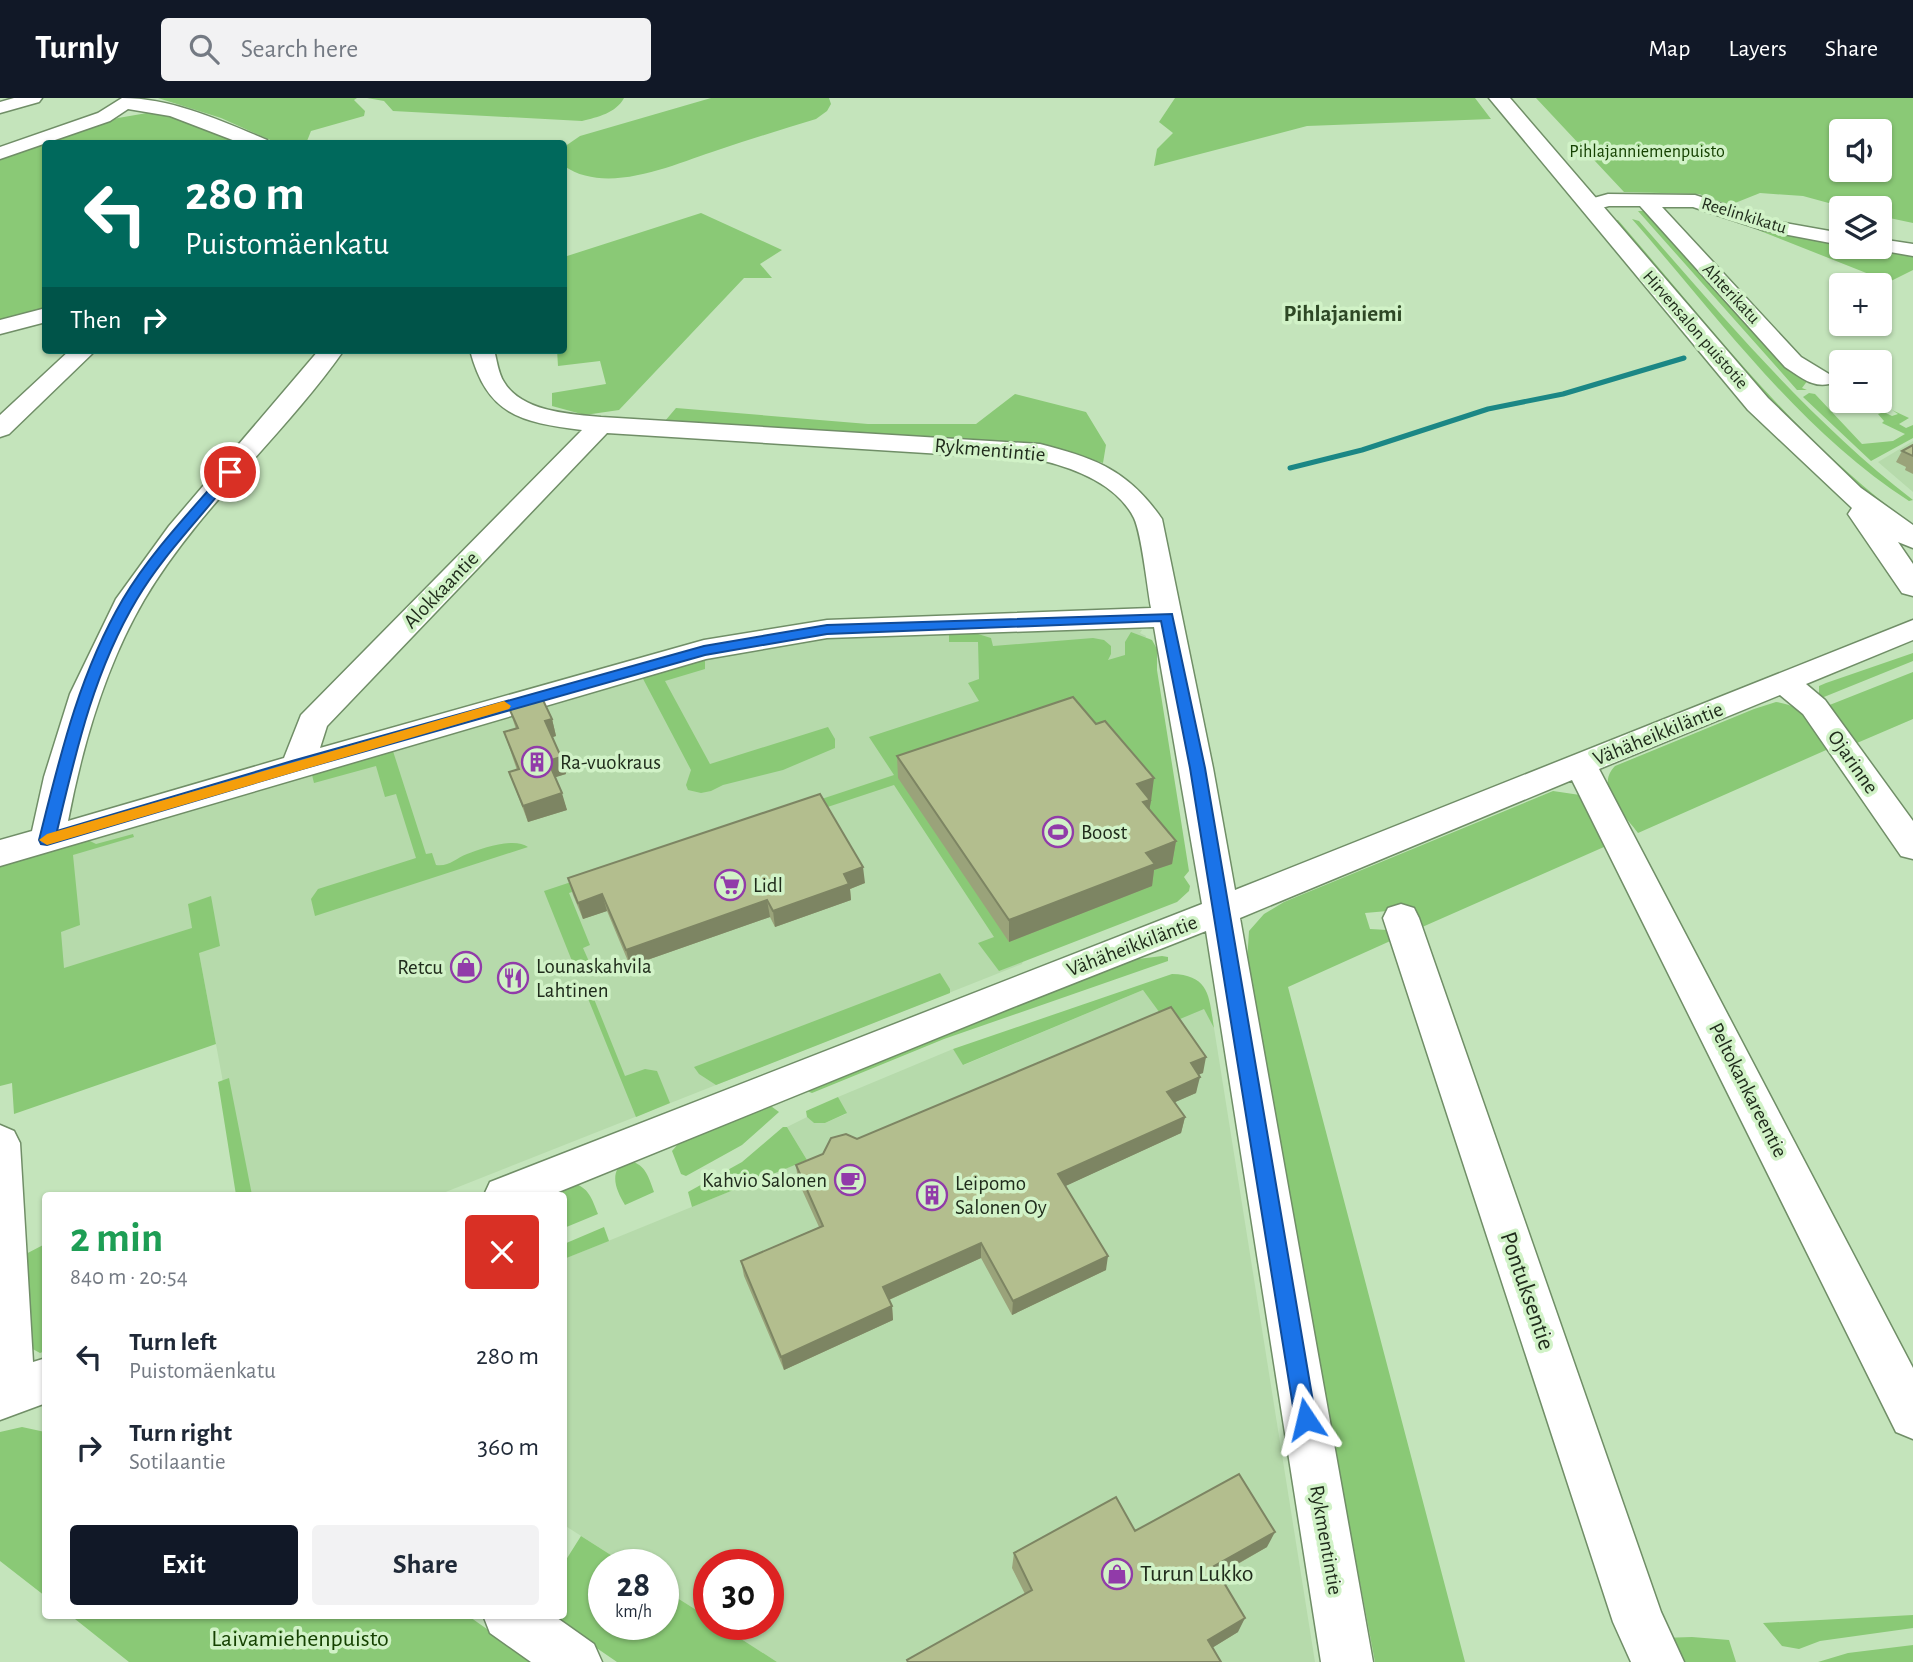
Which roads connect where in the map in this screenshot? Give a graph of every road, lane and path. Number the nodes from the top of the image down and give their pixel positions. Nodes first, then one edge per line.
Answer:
1 (33, 98) edge
2 (1499, 98) edge
3 (1520, 98) edge
4 (124, 101) edge
5 (0, 108) edge
6 (251, 140) edge
7 (0, 153) edge
8 (1647, 202) junction
9 (1604, 204) junction
10 (1829, 237) edge
11 (1892, 247) edge
12 (1913, 250) edge
13 (42, 316) edge
14 (0, 327) edge
15 (80, 354) edge
16 (329, 354) edge
17 (483, 354) edge
18 (1821, 379) dead end
19 (601, 425) junction
20 (0, 429) edge
21 (1851, 494) junction
22 (1913, 517) edge
23 (1913, 539) edge
24 (1913, 586) edge
25 (1167, 617) junction
26 (1913, 629) edge
27 (1786, 683) junction
28 (298, 765) junction
29 (1581, 765) junction
30 (47, 840) junction
31 (1913, 847) edge
32 (0, 853) edge
33 (1221, 911) junction
34 (1401, 918) dead end
35 (0, 1143) edge
36 (512, 1192) edge
37 (19, 1390) edge
38 (1913, 1416) edge
39 (514, 1619) edge
40 (576, 1662) edge
41 (1347, 1662) edge
42 (1658, 1662) edge

1 - 5 street
2 - 9 main road, Hirvensalon puistotie
3 - 9 main road, Hirvensalon puistotie
4 - 6 street
4 - 7 street
8 - 9 street, Reelinkikatu
8 - 10 street, Reelinkikatu
8 - 18 street, Ahterikatu
9 - 21 main road, Hirvensalon puistotie
9 - 22 main road, Hirvensalon puistotie
11 - 12 street
13 - 14 street
15 - 20 street
16 - 30 street
17 - 19 street, Rykmentintie
19 - 25 street, Rykmentintie
19 - 28 street, Alokkaantie
21 - 23 main road, Hirvensalon puistotie
21 - 24 main road
25 - 28 street
25 - 33 street, Rykmentintie
26 - 27 street, Vähäheikkiläntie
27 - 29 street, Vähäheikkiläntie
27 - 31 street, Ojarinne
28 - 30 street
29 - 33 street, Vähäheikkiläntie
29 - 38 street, Peltokankareentie
30 - 32 street
33 - 36 street, Vähäheikkiläntie
33 - 41 street, Rykmentintie
34 - 42 street, Pontuksentie
35 - 37 street
39 - 40 street

